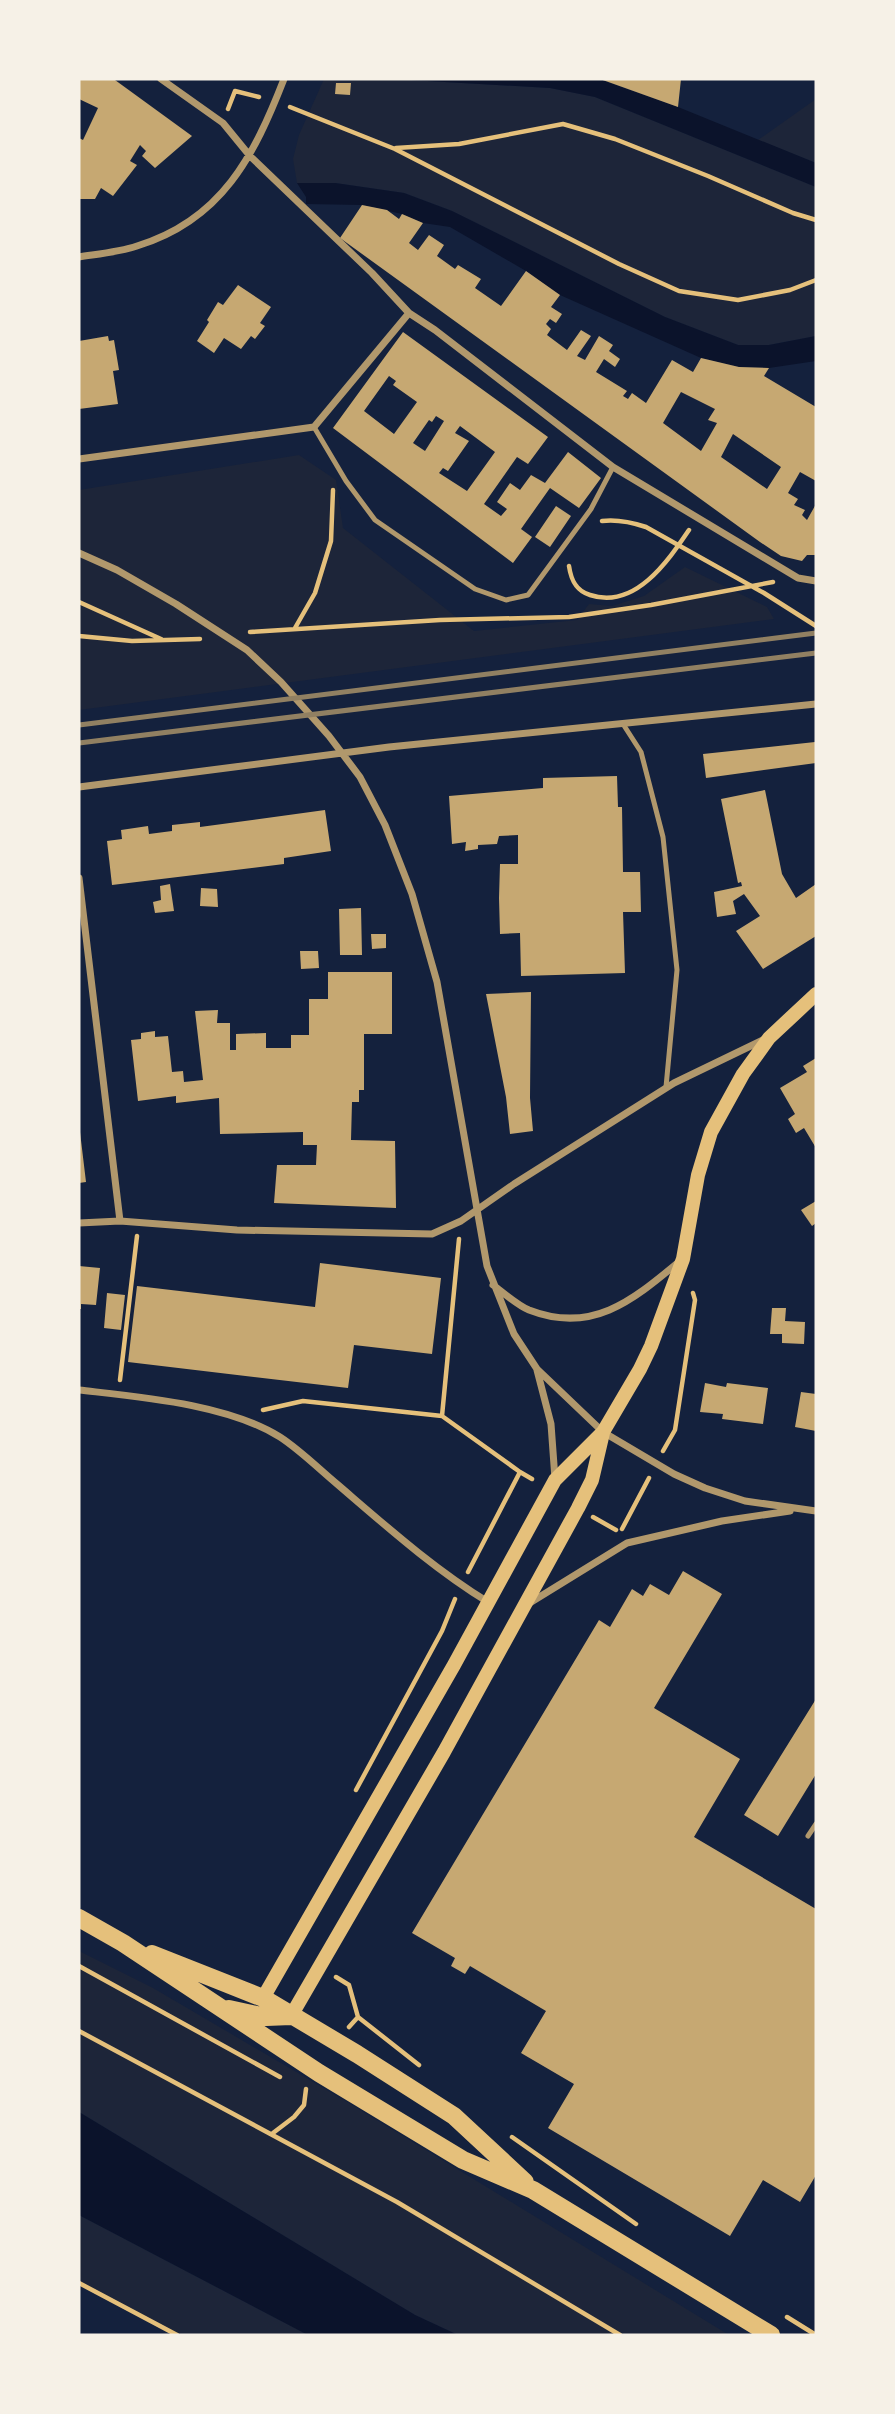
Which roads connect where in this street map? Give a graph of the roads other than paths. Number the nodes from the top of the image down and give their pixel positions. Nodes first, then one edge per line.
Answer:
1 (161, 79) edge
2 (284, 79) edge
3 (250, 156) junction
4 (79, 257) edge
5 (409, 313) junction
6 (314, 427) junction
7 (79, 459) edge
8 (613, 467) junction
9 (79, 554) edge
10 (816, 581) edge
11 (816, 704) edge
12 (623, 724) junction
13 (79, 787) edge
14 (79, 878) edge
15 (816, 993) edge
16 (769, 1038) junction
17 (666, 1087) junction
18 (120, 1221) junction
19 (79, 1223) edge
20 (683, 1259) junction
21 (493, 1284) junction
22 (537, 1369) junction
23 (79, 1391) edge
24 (603, 1432) junction
25 (555, 1480) junction
26 (798, 1510) junction
27 (816, 1511) edge
28 (489, 1603) junction
29 (522, 1608) junction
30 (816, 1824) edge
31 (808, 1836) dead end
32 (79, 1917) edge
33 (123, 1943) junction
34 (263, 1997) junction
35 (216, 2006) junction
36 (291, 2015) junction
37 (267, 2017) junction
38 (280, 2046) junction
39 (534, 2190) junction
40 (771, 2335) edge

1 - 3 street
2 - 3 street
3 - 4 street
3 - 5 street
5 - 6 street
5 - 8 street
6 - 7 street
6 - 8 lane
8 - 10 street
9 - 21 street
11 - 12 street
12 - 13 street
12 - 17 lane
14 - 18 street
15 - 16 main road
16 - 17 street
16 - 20 main road
17 - 18 street
18 - 19 street
20 - 21 street
20 - 24 main road
21 - 22 street
22 - 24 street
22 - 25 street
23 - 28 street
24 - 25 main road
24 - 26 street
24 - 29 main road
25 - 28 main road
26 - 27 street
26 - 29 street
28 - 34 main road
29 - 36 main road
30 - 31 lane
32 - 33 main road
33 - 34 main road
33 - 35 main road
34 - 36 main road
34 - 37 main road
35 - 37 main road
35 - 38 main road
36 - 37 main road
36 - 39 main road
37 - 38 main road
38 - 39 main road
39 - 40 main road

